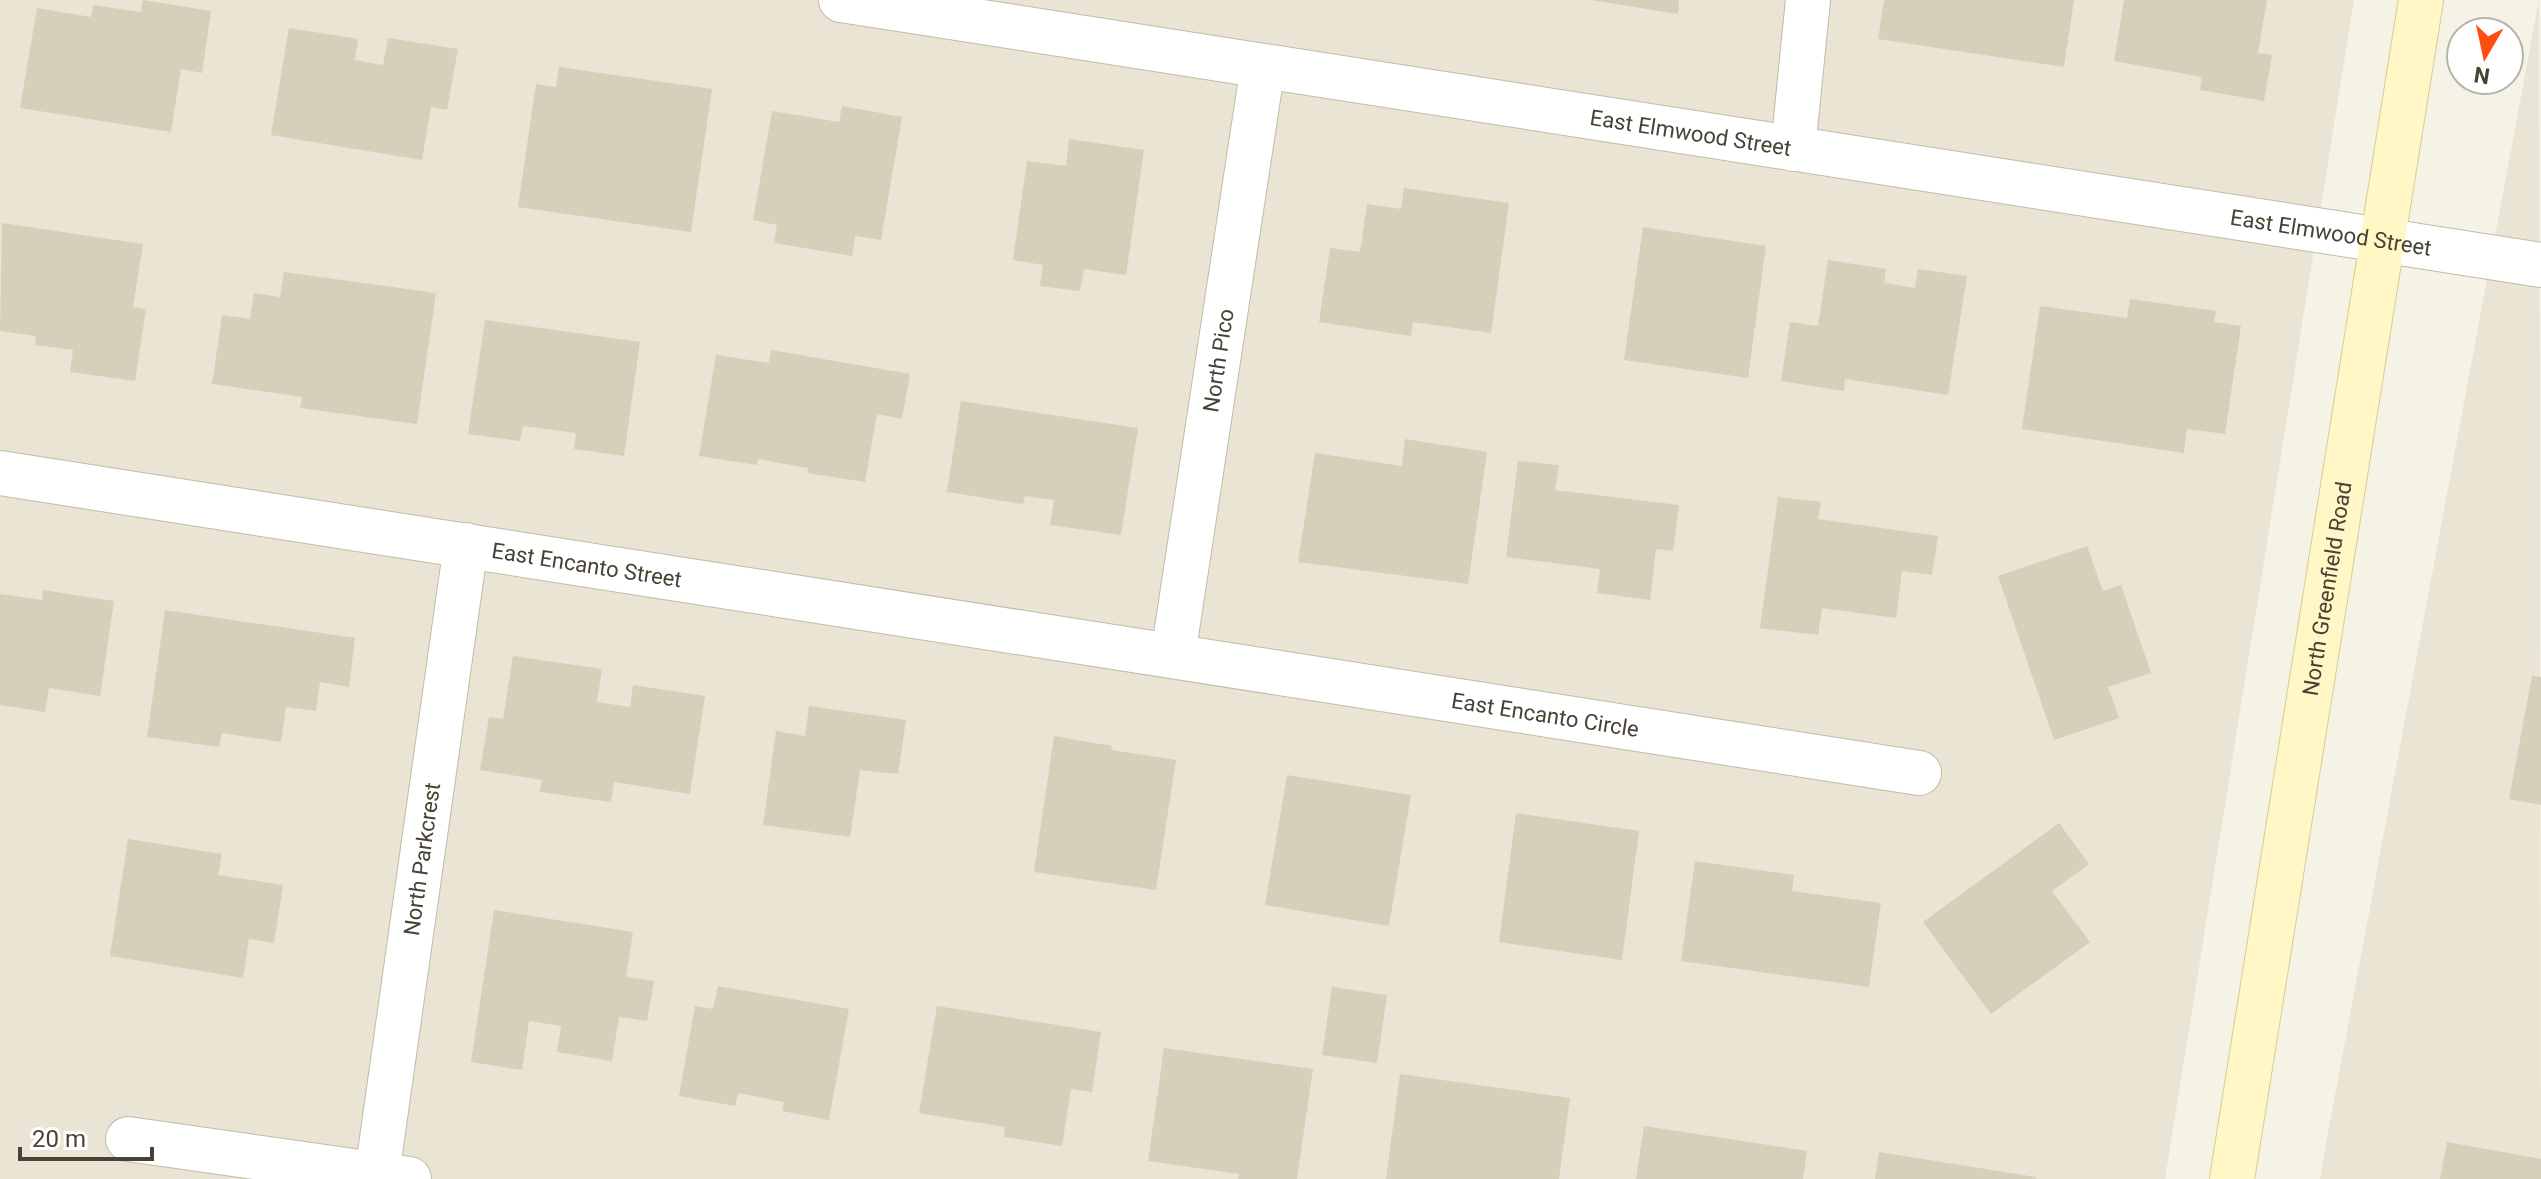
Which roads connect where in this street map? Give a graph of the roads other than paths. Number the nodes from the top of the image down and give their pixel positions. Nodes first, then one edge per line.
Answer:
1 (841, 0) edge
2 (1808, 0) edge
3 (2421, 0) edge
4 (1263, 66) junction
5 (1793, 149) junction
6 (2382, 241) junction
7 (2541, 265) edge
8 (0, 473) edge
9 (466, 545) junction
10 (1173, 655) junction
11 (1919, 773) dead end
12 (128, 1139) dead end
13 (393, 1177) edge
14 (2232, 1179) edge

1 - 4 street, East Elmwood Street
2 - 5 street
3 - 6 main road, North Greenfield Road
4 - 5 street, East Elmwood Street
4 - 10 street, North Pico
5 - 6 street, East Elmwood Street
6 - 7 street, East Elmwood Street
6 - 14 main road, North Greenfield Road
8 - 9 street, East Encanto Street
9 - 10 street, East Encanto Street
9 - 13 street, North Parkcrest
10 - 11 street, East Encanto Circle
12 - 13 street

